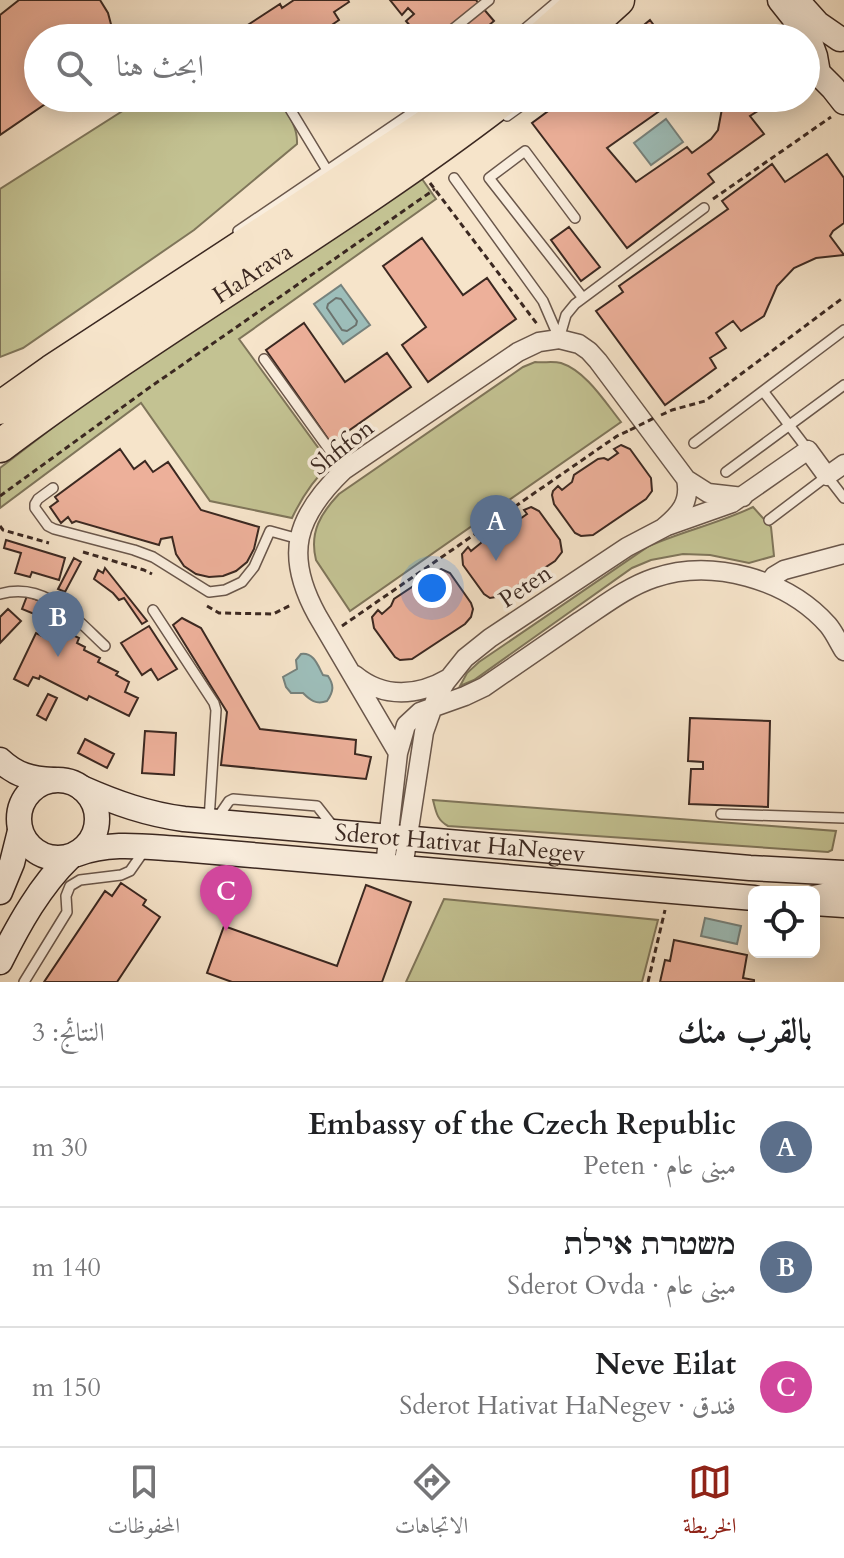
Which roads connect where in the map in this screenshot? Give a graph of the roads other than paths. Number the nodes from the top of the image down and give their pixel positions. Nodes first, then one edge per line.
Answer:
1 (489, 0) edge
2 (559, 0) edge
3 (584, 0) edge
4 (618, 0) edge
5 (780, 0) edge
6 (798, 0) edge
7 (459, 24) edge
8 (531, 24) edge
9 (557, 24) edge
10 (593, 24) edge
11 (799, 24) edge
12 (818, 24) edge
13 (820, 25) edge
14 (842, 39) edge
15 (820, 49) edge
16 (836, 84) edge
17 (838, 110) edge
18 (292, 112) edge
19 (448, 112) edge
20 (498, 112) edge
21 (412, 113) edge
22 (470, 137) dead end
23 (425, 156) junction
24 (327, 170) junction
25 (454, 178) dead end
26 (704, 208) road end
27 (575, 218) dead end
28 (227, 239) dead end
29 (190, 268) dead end
30 (583, 298) junction
31 (137, 316) junction
32 (844, 330) edge
33 (554, 339) junction
34 (264, 359) dead end
35 (844, 385) edge
36 (763, 391) junction
37 (0, 408) edge
38 (789, 426) junction
39 (694, 443) dead end
40 (0, 446) edge
41 (808, 450) junction
42 (844, 464) edge
43 (344, 470) junction
44 (726, 472) dead end
45 (827, 476) junction
46 (686, 479) junction
47 (53, 488) dead end
48 (743, 497) junction
49 (844, 498) edge
50 (769, 520) dead end
51 (663, 528) junction
52 (299, 539) junction
53 (844, 554) edge
54 (769, 583) junction
55 (0, 594) edge
56 (153, 610) dead end
57 (105, 646) dead end
58 (844, 651) edge
59 (350, 670) junction
60 (449, 678) junction
61 (433, 706) junction
62 (398, 753) junction
63 (0, 760) edge
64 (53, 780) junction
65 (82, 788) junction
66 (0, 800) edge
67 (721, 814) dead end
68 (844, 818) edge
69 (212, 821) junction
70 (20, 829) junction
71 (398, 837) junction
72 (146, 847) junction
73 (74, 855) junction
74 (394, 867) junction
75 (844, 873) edge
76 (844, 882) edge
77 (0, 892) edge
78 (820, 894) edge
79 (748, 898) edge
80 (820, 903) edge
81 (844, 905) edge
82 (0, 962) edge
83 (24, 982) edge

1 - 7 lane
2 - 8 lane
3 - 9 highway
4 - 10 highway
5 - 11 main road
6 - 12 main road
13 - 14 main road
14 - 15 main road
16 - 17 main road
18 - 24 lane
19 - 31 highway, HaArava
20 - 23 highway, HaArava
21 - 24 lane
22 - 23 lane
23 - 40 highway, HaArava
24 - 28 lane
25 - 33 lane
26 - 30 lane
27 - 30 lane
29 - 31 lane
30 - 33 lane
31 - 37 highway, HaArava
32 - 36 lane
33 - 43 street, Shfifon
33 - 46 street
34 - 43 lane
35 - 38 lane
36 - 38 lane
36 - 39 lane
38 - 41 lane
38 - 44 lane
41 - 45 street
41 - 48 street, Peten
42 - 45 street
43 - 52 street, Shfifon
45 - 49 lane
45 - 50 lane
46 - 48 street
46 - 51 street
47 - 52 lane
48 - 51 street, Peten
51 - 60 street, Peten
52 - 59 street, Shfifon
53 - 54 street
54 - 58 street
54 - 61 street
55 - 57 lane
56 - 69 lane
59 - 60 street
59 - 62 street, Shfifon
60 - 61 street, Peten
61 - 62 street, Peten
61 - 71 street, Peten
62 - 71 street, Peten
63 - 64 main road
64 - 65 main road
64 - 70 main road
65 - 69 main road, Sderot Hativat HaNegev
65 - 73 main road
66 - 70 main road
67 - 68 lane
69 - 71 main road, Sderot Hativat HaNegev
70 - 73 main road
70 - 77 main road
71 - 74 street, Peten
71 - 75 main road, Sderot Hativat HaNegev
72 - 73 main road, Sderot Hativat HaNegev
72 - 74 main road, Sderot Hativat HaNegev
72 - 83 lane
73 - 82 main road
74 - 79 main road, Sderot Hativat HaNegev
76 - 78 street
80 - 81 main road

